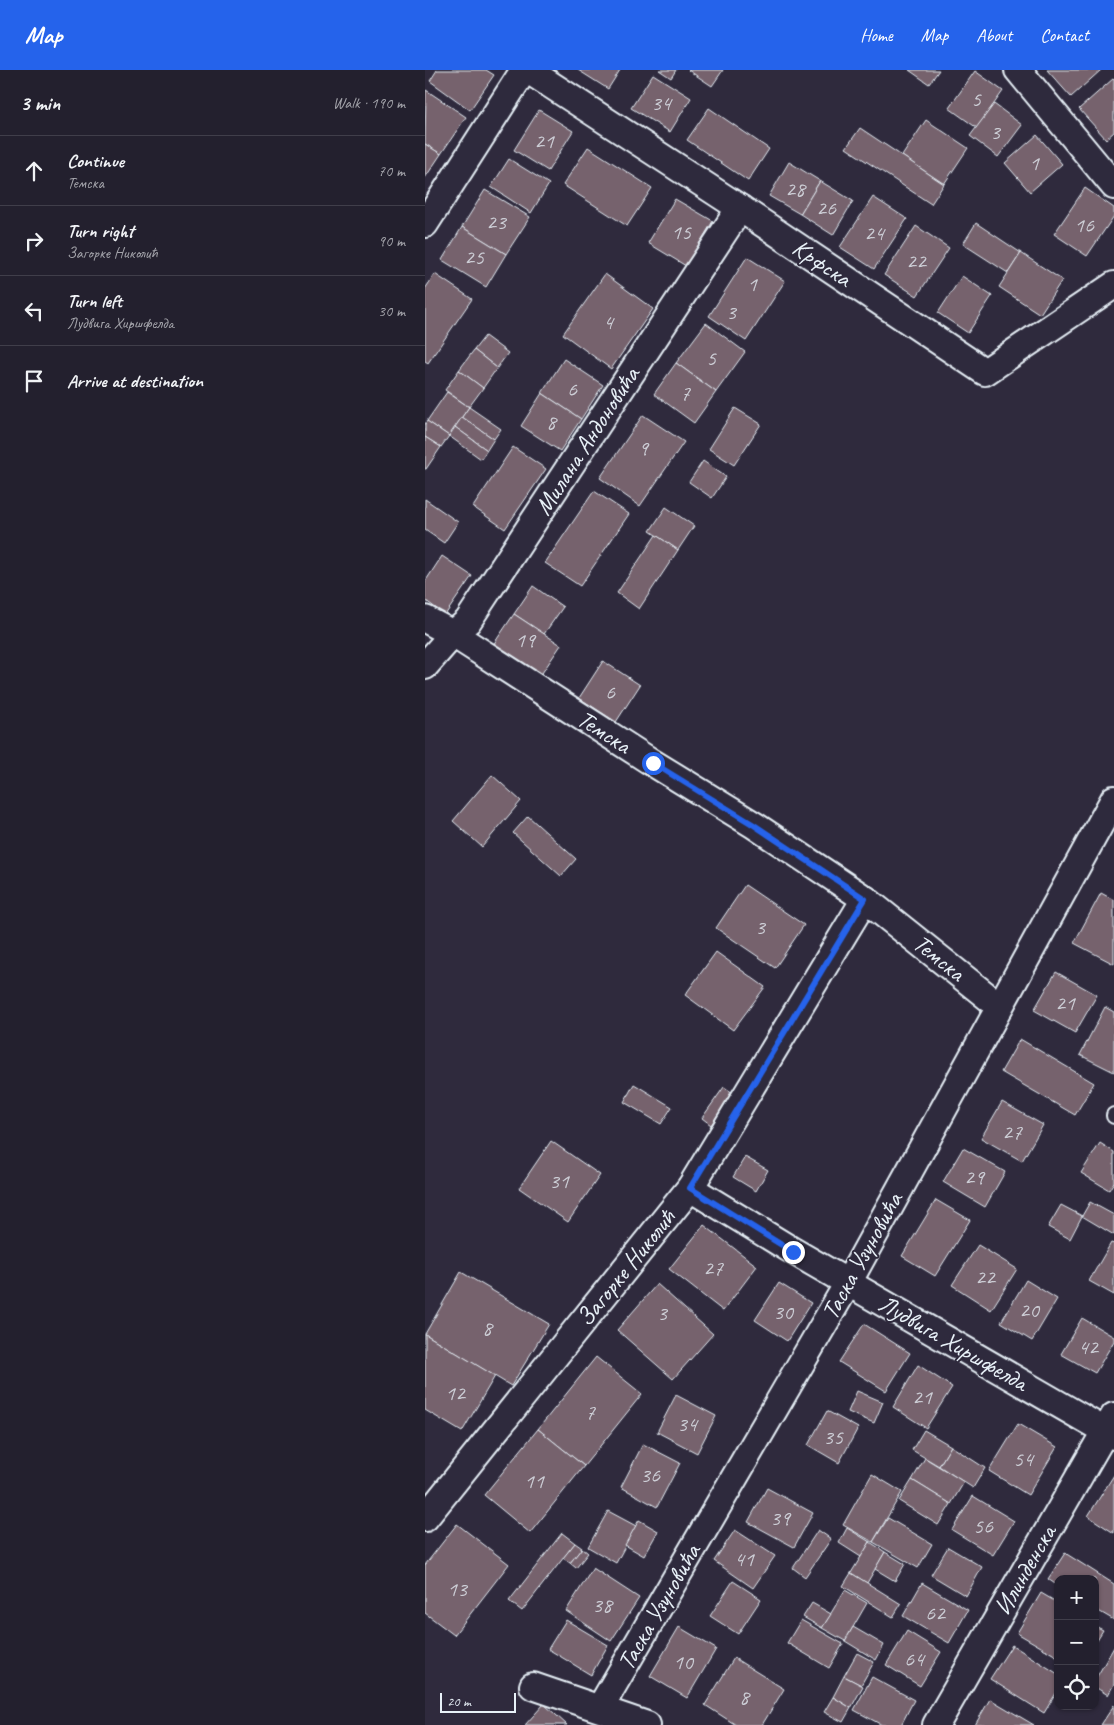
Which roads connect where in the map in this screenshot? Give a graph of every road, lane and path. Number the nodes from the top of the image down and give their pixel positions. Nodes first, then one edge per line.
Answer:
1 (526, 70) edge
2 (1018, 70) edge
3 (1114, 186) edge
4 (740, 208) junction
5 (425, 224) edge
6 (1114, 285) edge
7 (425, 619) edge
8 (453, 634) junction
9 (425, 666) edge
10 (1114, 799) edge
11 (865, 899) junction
12 (999, 1006) junction
13 (690, 1188) junction
14 (848, 1283) junction
15 (1111, 1427) edge
16 (425, 1518) edge
17 (533, 1686) dead end
18 (599, 1708) junction
19 (647, 1725) edge
20 (936, 1725) edge

1 - 4 street, Крфска
1 - 5 street
2 - 3 street
4 - 6 street, Крфска
4 - 8 street, Милана Андоновића
7 - 8 street, Темска
8 - 9 street, Милана Андоновића
8 - 11 street, Темска
10 - 12 street, Таска Узуновића
11 - 12 street, Темска
11 - 13 street, Загорке Николић
12 - 14 street, Таска Узуновића
13 - 14 street, Лудвига Хиршфелда
13 - 16 street, Загорке Николић
14 - 15 street, Лудвига Хиршфелда
14 - 18 street, Таска Узуновића
15 - 20 street, Илинденска
17 - 18 street
18 - 19 street

